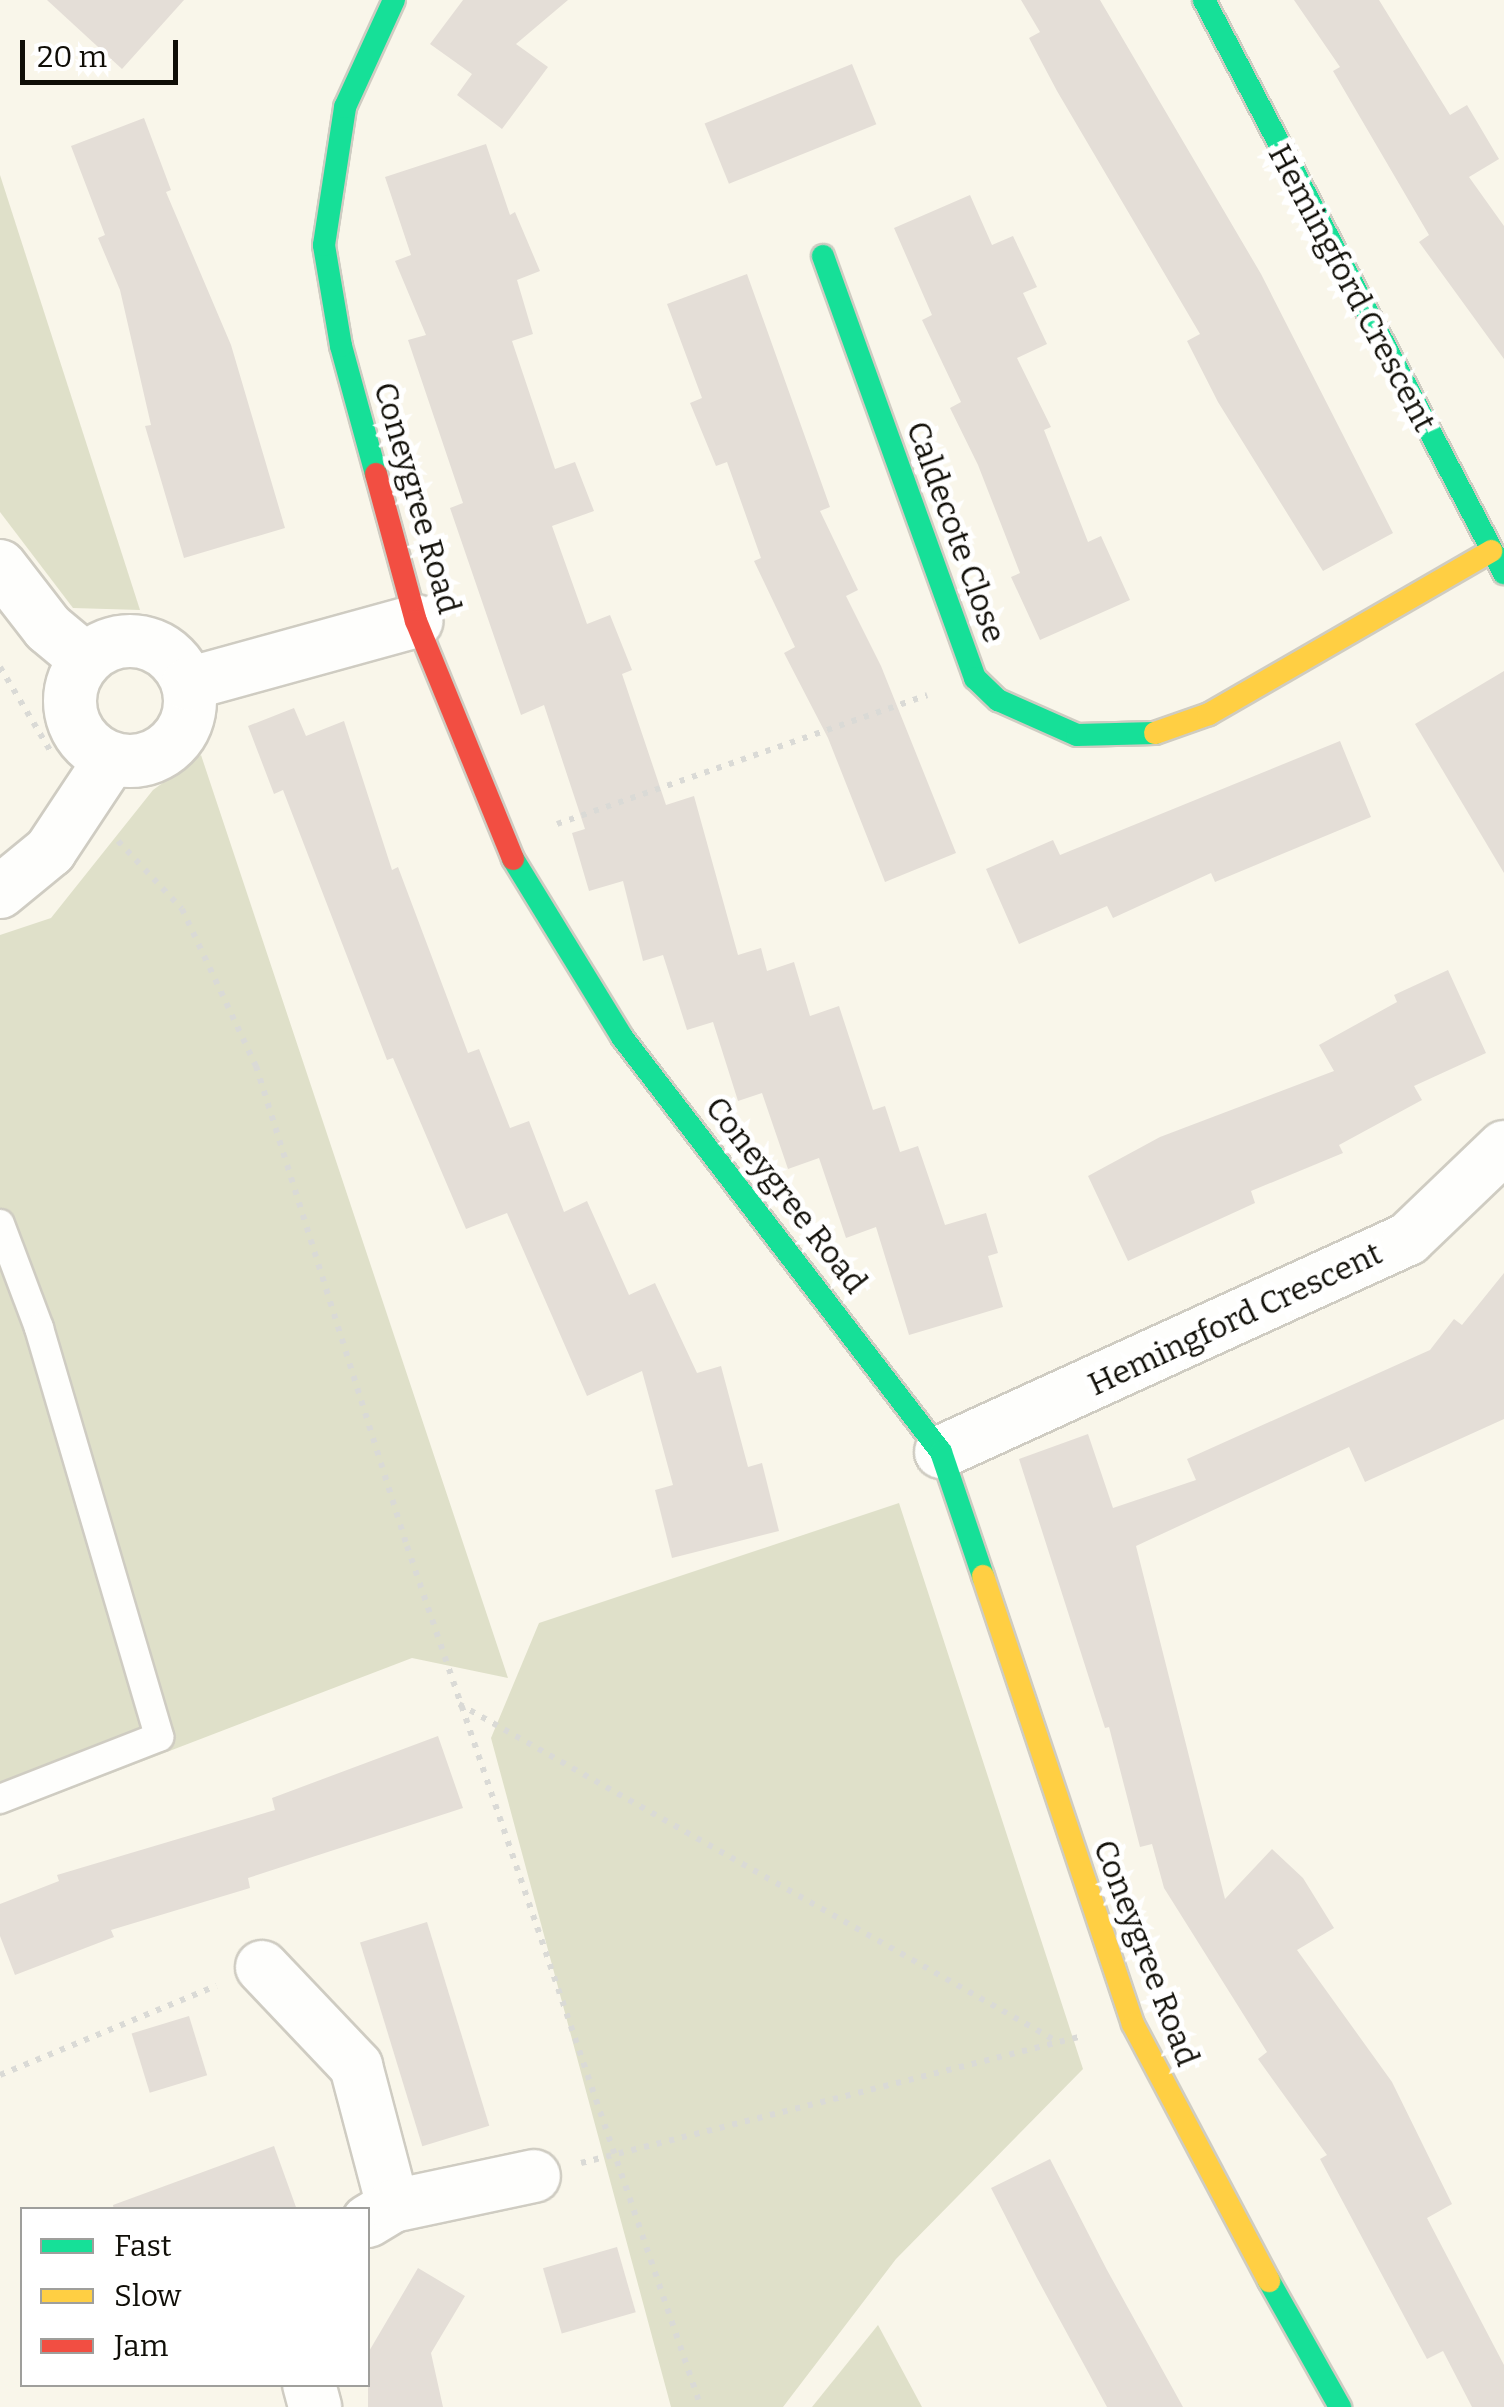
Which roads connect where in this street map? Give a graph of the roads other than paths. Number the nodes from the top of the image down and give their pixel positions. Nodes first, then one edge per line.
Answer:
1 (394, 0) edge
2 (1204, 0) edge
3 (822, 256) dead end
4 (1491, 551) junction
5 (1504, 573) edge
6 (9, 580) edge
7 (416, 621) junction
8 (84, 658) junction
9 (188, 684) junction
10 (111, 759) junction
11 (0, 892) edge
12 (1504, 1148) edge
13 (0, 1224) edge
14 (942, 1452) junction
15 (0, 1799) edge
16 (262, 1967) road end
17 (534, 2176) dead end
18 (380, 2213) edge
19 (1340, 2407) edge

1 - 7 street, Coneygree Road
2 - 4 street, Hemingford Crescent
3 - 4 street, Caldecote Close
4 - 5 street, Hemingford Crescent
6 - 8 street
7 - 9 street
7 - 14 street, Coneygree Road
8 - 9 street
8 - 10 street
9 - 10 street
10 - 11 street
12 - 14 street, Hemingford Crescent
13 - 15 lane
14 - 19 street, Coneygree Road
16 - 18 street
17 - 18 street

